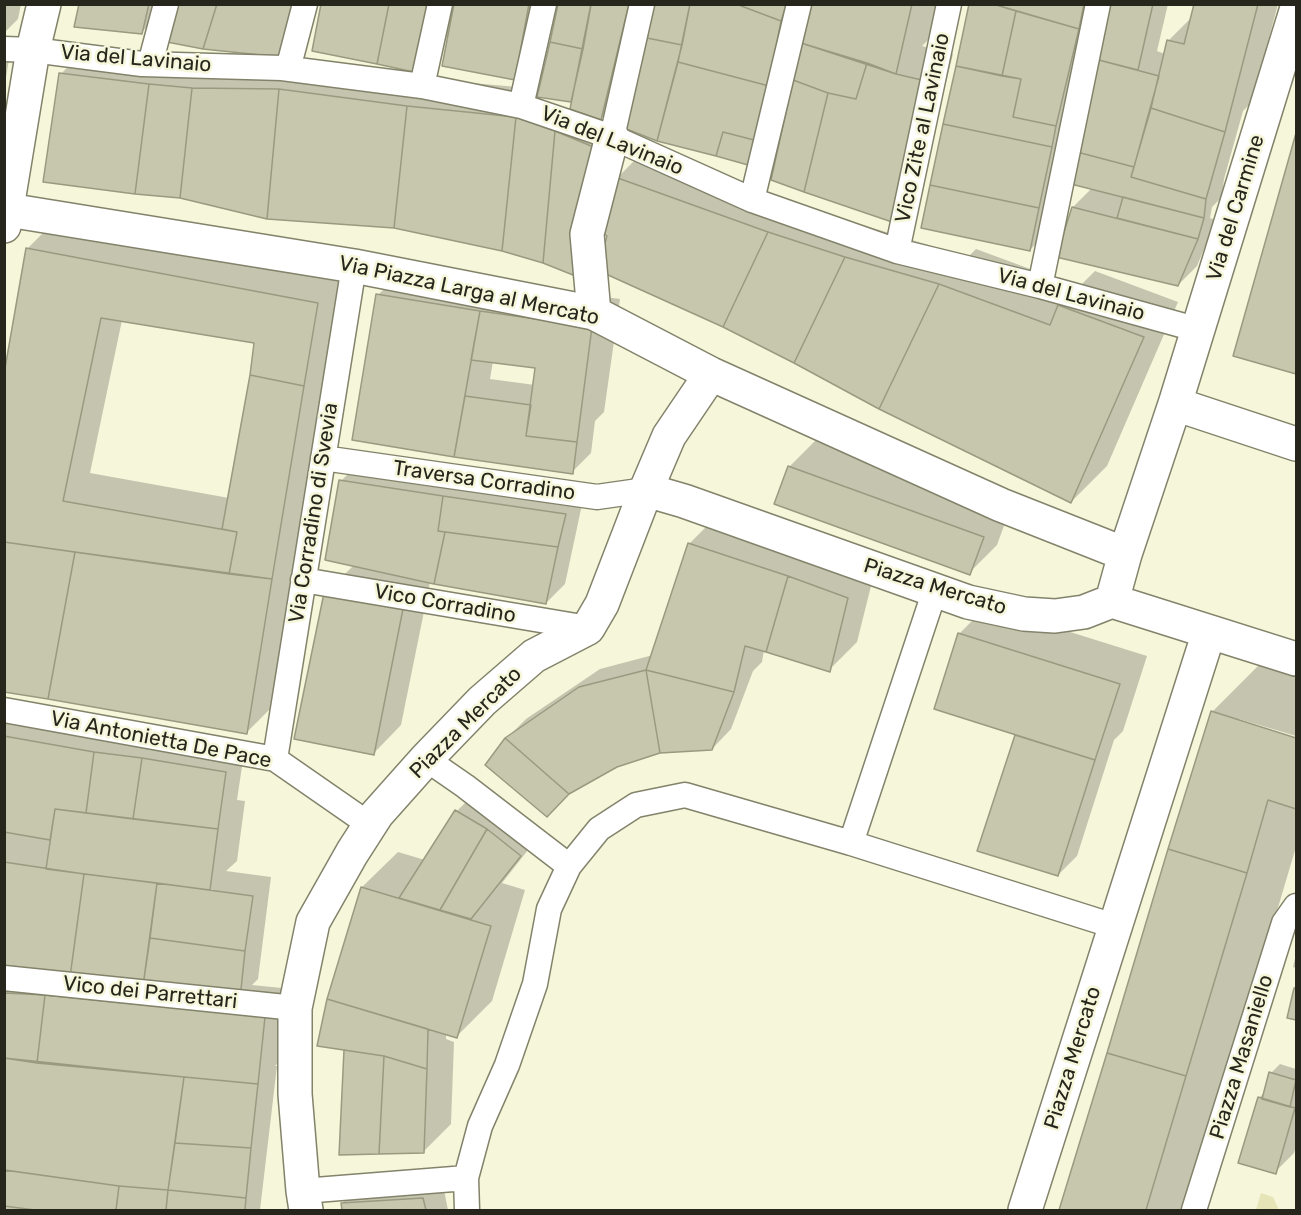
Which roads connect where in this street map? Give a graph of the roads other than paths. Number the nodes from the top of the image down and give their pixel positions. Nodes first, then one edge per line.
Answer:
1 (44, 4) edge
2 (165, 4) edge
3 (305, 4) edge
4 (440, 4) edge
5 (544, 4) edge
6 (642, 4) edge
7 (799, 4) edge
8 (949, 4) edge
9 (1098, 4) edge
10 (1296, 11) edge
11 (19, 50) edge
12 (150, 64) junction
13 (288, 69) junction
14 (422, 86) junction
15 (521, 106) junction
16 (612, 137) junction
17 (752, 200) junction
18 (6, 215) edge
19 (897, 251) junction
20 (354, 266) junction
21 (1040, 285) junction
22 (594, 313) junction
23 (1199, 330) junction
24 (711, 374) junction
25 (1175, 404) junction
26 (1296, 444) edge
27 (323, 458) junction
28 (646, 490) junction
29 (1125, 554) junction
30 (303, 580) junction
31 (935, 591) junction
32 (1112, 601) junction
33 (588, 628) junction
34 (1209, 632) junction
35 (1296, 659) edge
36 (4, 710) edge
37 (275, 759) junction
38 (426, 759) junction
39 (370, 825) junction
40 (851, 843) junction
41 (568, 866) junction
42 (1296, 906) edge
43 (1114, 926) junction
44 (4, 978) edge
45 (295, 1008) junction
46 (466, 1178) junction
47 (304, 1201) edge
48 (467, 1210) edge
49 (1025, 1210) edge
50 (1194, 1210) edge

1 - 11 street
2 - 12 lane
3 - 13 lane
4 - 14 lane
5 - 15 lane
6 - 16 lane
7 - 17 lane
8 - 19 lane, Vico Zite al Lavinaio
9 - 21 lane
10 - 23 street, Via del Carmine
11 - 12 lane, Via del Lavinaio
11 - 18 street
12 - 13 lane, Via del Lavinaio
13 - 14 lane, Via del Lavinaio
14 - 15 lane, Via del Lavinaio
15 - 16 lane, Via del Lavinaio
16 - 17 lane, Via del Lavinaio
16 - 22 street
17 - 19 lane, Via del Lavinaio
18 - 20 street, Via Piazza Larga al Mercato
19 - 21 lane, Via del Lavinaio
20 - 22 street, Via Piazza Larga al Mercato
20 - 27 lane, Via Corradino di Svevia
21 - 23 lane, Via del Lavinaio
22 - 24 street, Via Piazza Larga al Mercato
23 - 25 street, Via del Carmine
24 - 28 street
24 - 29 street, Via Piazza Larga al Mercato
25 - 26 street
25 - 29 street
27 - 28 lane, Traversa Corradino
27 - 30 lane, Via Corradino di Svevia
28 - 31 street, Piazza Mercato
28 - 33 street
29 - 32 street
30 - 33 lane, Vico Corradino
30 - 37 lane, Via Corradino di Svevia
31 - 32 street, Piazza Mercato
31 - 40 lane
32 - 34 street
33 - 38 street, Piazza Mercato
34 - 35 street
34 - 43 street, Piazza Mercato
36 - 37 lane, Via Antonietta De Pace
37 - 39 lane, Via Antonietta De Pace
38 - 39 street, Piazza Mercato
38 - 41 lane
39 - 45 street, Piazza Mercato
40 - 41 lane
40 - 43 lane
41 - 46 lane
42 - 50 lane, Piazza Masaniello
43 - 49 street, Piazza Mercato
44 - 45 lane, Vico dei Parrettari
45 - 47 street, Piazza Mercato
46 - 47 lane
46 - 48 lane

